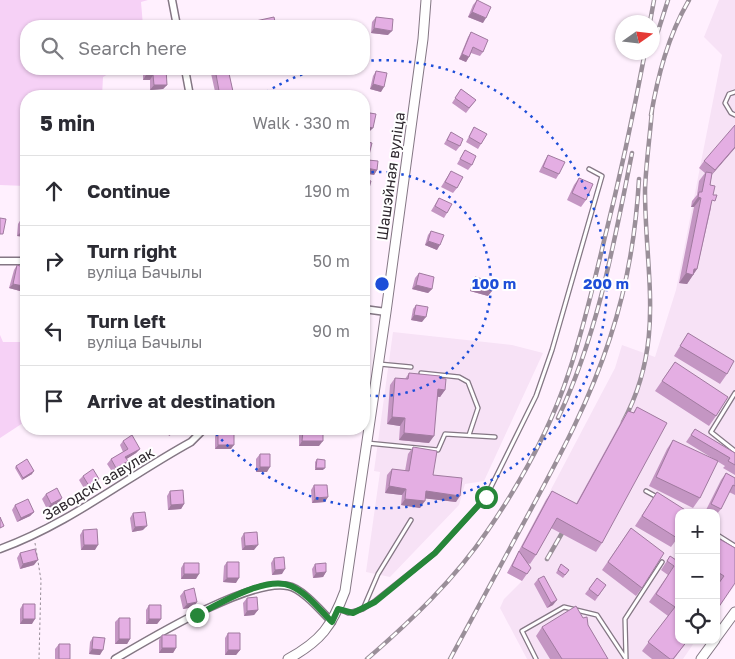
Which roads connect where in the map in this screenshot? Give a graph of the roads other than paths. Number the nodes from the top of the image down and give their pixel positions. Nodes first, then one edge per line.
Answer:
1 (172, 0) edge
2 (426, 0) edge
3 (176, 20) edge
4 (186, 75) edge
5 (189, 90) edge
6 (735, 92) edge
7 (735, 115) edge
8 (589, 169) dead end
9 (0, 261) edge
10 (20, 261) edge
11 (370, 310) edge
12 (386, 312) junction
13 (378, 364) junction
14 (411, 367) dead end
15 (421, 373) edge
16 (735, 393) edge
17 (370, 421) edge
18 (198, 435) edge
19 (368, 435) edge
20 (469, 436) junction
21 (495, 437) dead end
22 (367, 443) junction
23 (735, 451) edge
24 (646, 491) dead end
25 (661, 499) edge
26 (411, 520) dead end
27 (720, 537) edge
28 (735, 546) edge
29 (0, 549) edge
30 (662, 562) edge
31 (338, 609) junction
32 (363, 609) junction
33 (735, 612) edge
34 (332, 622) junction
35 (720, 633) edge
36 (712, 644) edge
37 (115, 659) edge
38 (288, 659) edge
39 (536, 659) edge
40 (626, 659) edge
41 (701, 659) edge

1 - 3 street
2 - 12 main road, Шашэйная вуліца
4 - 5 street
6 - 7 lane
8 - 32 lane
9 - 10 street
11 - 12 street
12 - 13 main road, Шашэйная вуліца
13 - 14 lane
13 - 17 main road, Шашэйная вуліца
15 - 20 lane
16 - 23 lane
18 - 29 street, Заводскі завулак
19 - 22 main road, Шашэйная вуліца
20 - 21 lane
20 - 22 lane
22 - 31 main road, Шашэйная вуліца
24 - 25 lane
26 - 32 lane
27 - 28 lane
30 - 40 lane
31 - 32 lane
31 - 34 main road, Шашэйная вуліца
33 - 35 main road
34 - 37 street
34 - 38 main road, Шашэйная вуліца
36 - 41 main road
39 - 40 lane

